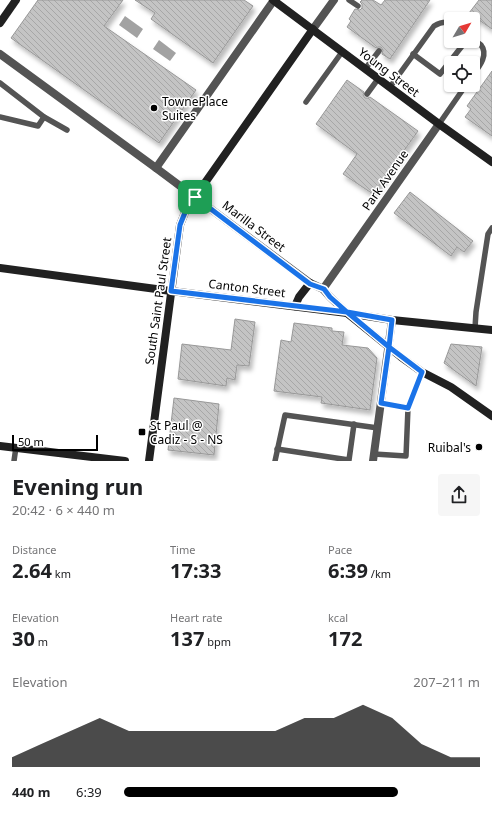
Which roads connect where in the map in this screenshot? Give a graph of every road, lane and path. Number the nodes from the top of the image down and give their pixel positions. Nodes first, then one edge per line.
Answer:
1 (16, 0) edge
2 (273, 0) edge
3 (334, 0) edge
4 (349, 0) edge
5 (358, 6) dead end
6 (444, 22) edge
7 (0, 23) edge
8 (312, 29) junction
9 (480, 44) edge
10 (460, 48) edge
11 (379, 51) dead end
12 (342, 52) junction
13 (0, 54) edge
14 (413, 54) junction
15 (480, 65) edge
16 (365, 69) junction
17 (378, 79) junction
18 (0, 83) edge
19 (390, 87) junction
20 (461, 92) edge
21 (367, 94) dead end
22 (306, 102) dead end
23 (0, 116) edge
24 (44, 117) junction
25 (439, 124) junction
26 (67, 130) dead end
27 (492, 162) edge
28 (156, 168) junction
29 (195, 197) junction
30 (492, 228) edge
31 (0, 268) edge
32 (310, 284) junction
33 (324, 289) junction
34 (171, 291) junction
35 (295, 306) junction
36 (347, 312) junction
37 (392, 320) junction
38 (475, 328) junction
39 (492, 330) edge
40 (389, 347) junction
41 (422, 372) junction
42 (381, 403) junction
43 (408, 408) junction
44 (492, 416) edge
45 (354, 424) junction
46 (378, 428) junction
47 (0, 446) edge
48 (16, 447) junction
49 (277, 449) junction
50 (374, 457) edge
51 (85, 458) edge
52 (14, 461) edge
53 (125, 461) edge
54 (149, 461) edge
55 (275, 461) edge

1 - 7 main road
2 - 8 main road, Young Street
2 - 28 street
3 - 8 street, South Saint Paul Street
4 - 5 lane
6 - 14 lane
8 - 12 main road, Young Street
8 - 29 main road, South Saint Paul Street
9 - 15 lane
10 - 14 lane
11 - 16 lane
12 - 16 main road, Young Street
12 - 22 lane
13 - 28 street, Marilla Street
14 - 19 lane
16 - 17 main road, Young Street
17 - 19 main road, Young Street
17 - 21 lane
18 - 24 lane
19 - 25 main road, Young Street
20 - 25 lane, Park Avenue
23 - 24 lane
24 - 26 lane
25 - 27 main road, Young Street
25 - 33 street, Park Avenue
28 - 29 street, Marilla Street
29 - 32 street, Marilla Street
29 - 34 main road, South Saint Paul Street
30 - 38 lane
31 - 34 main road, Canton Street
32 - 33 street, Marilla Street
32 - 35 main road
33 - 36 street, Marilla Street
34 - 35 main road, Canton Street
34 - 54 main road, South Saint Paul Street
35 - 36 main road, Canton Street
36 - 37 main road, Canton Street
36 - 40 main road, Marilla Street
37 - 38 main road, Canton Street
37 - 40 street
38 - 39 main road, Canton Street
40 - 41 main road, Marilla Street
40 - 42 street
41 - 43 lane
41 - 44 main road, Marilla Street
42 - 43 lane
42 - 46 street
43 - 50 lane
45 - 46 lane
45 - 49 lane
45 - 49 lane
46 - 50 street
47 - 48 main road
48 - 51 main road
48 - 52 lane
49 - 55 lane
51 - 53 main road

